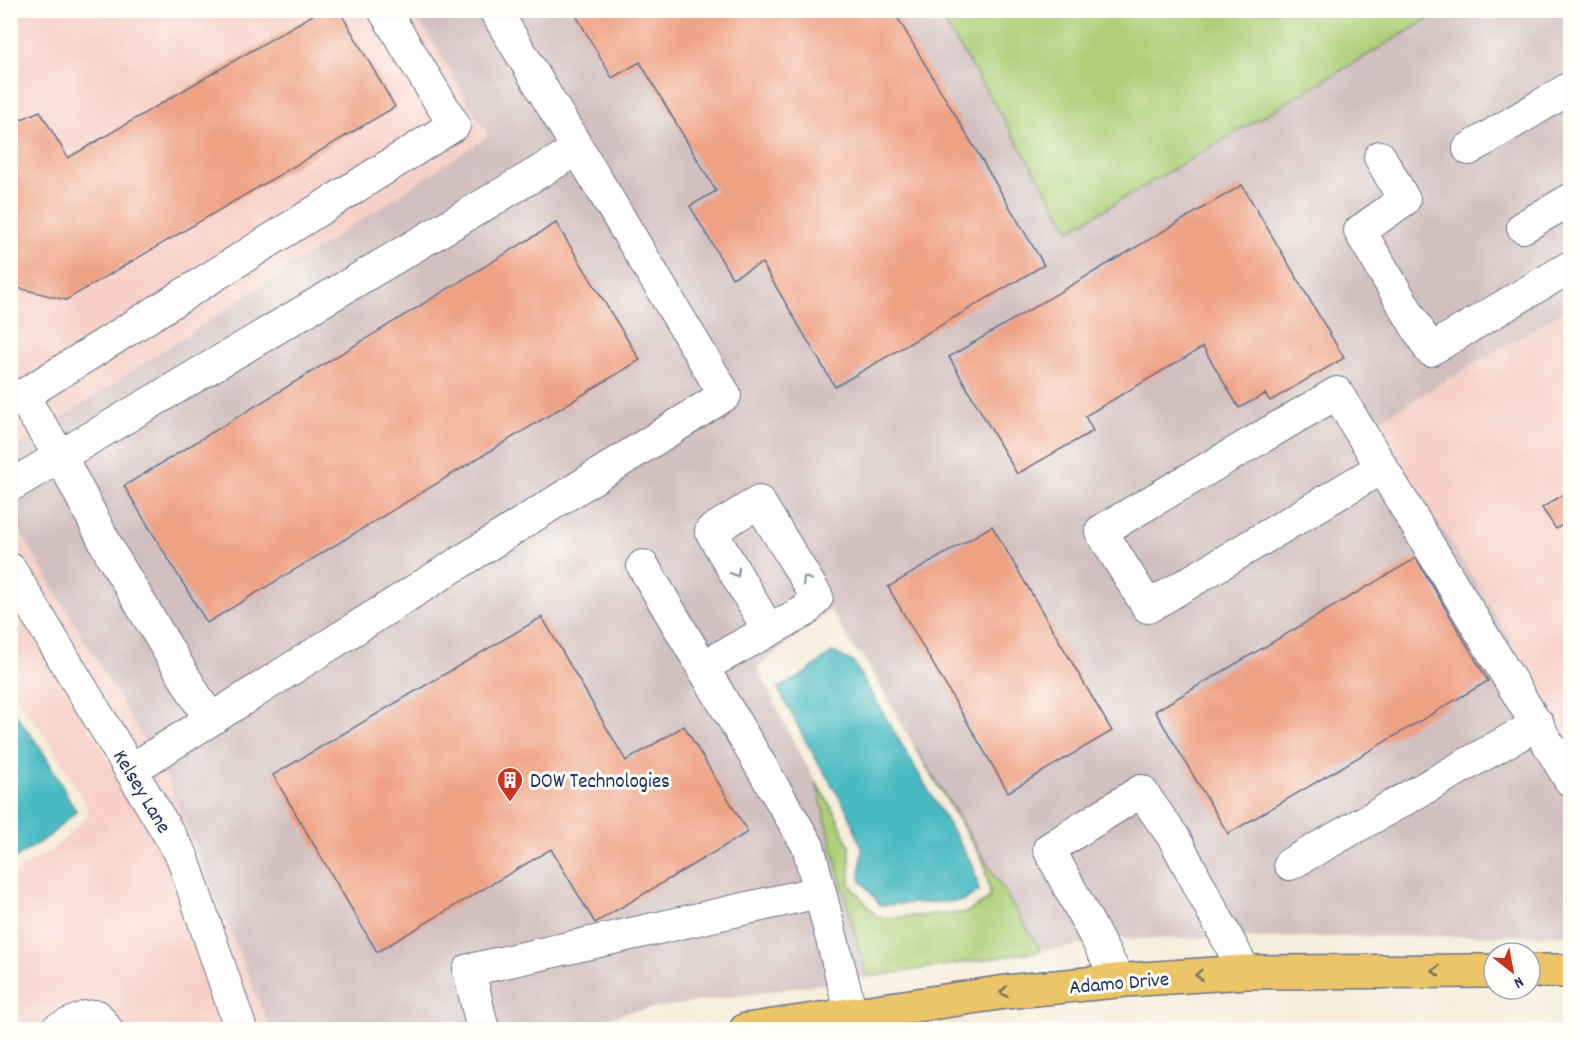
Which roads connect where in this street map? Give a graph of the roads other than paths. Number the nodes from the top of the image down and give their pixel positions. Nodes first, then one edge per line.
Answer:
1 (384, 10) edge
2 (495, 10) edge
3 (1570, 88) edge
4 (1469, 148) dead end
5 (578, 149) junction
6 (1380, 157) dead end
7 (1570, 200) edge
8 (1522, 227) dead end
9 (1570, 267) edge
10 (15, 395) edge
11 (61, 457) junction
12 (1381, 468) junction
13 (10, 486) edge
14 (643, 566) dead end
15 (10, 569) edge
16 (22, 614) edge
17 (769, 631) dead end
18 (702, 667) junction
19 (210, 720) junction
20 (1538, 724) junction
21 (131, 770) junction
22 (1570, 780) edge
23 (1290, 864) dead end
24 (820, 892) junction
25 (1482, 971) edge
26 (1542, 971) edge
27 (1570, 971) edge
28 (1245, 972) junction
29 (1119, 981) junction
30 (851, 1013) junction
31 (57, 1029) edge
32 (107, 1029) edge
33 (241, 1029) edge
34 (483, 1029) edge
35 (746, 1029) edge

1 - 10 street
2 - 5 street
3 - 4 street
5 - 11 street
5 - 19 street
6 - 9 street
7 - 8 street
10 - 11 street
11 - 13 street
11 - 19 street
12 - 12 street
12 - 20 street
14 - 18 street
15 - 16 street, Kelsey Lane
16 - 21 street, Kelsey Lane
17 - 18 street
18 - 24 street
19 - 21 street
20 - 22 street
20 - 23 street
21 - 33 street, Kelsey Lane
24 - 30 street
24 - 34 street
25 -> 28 main road, Adamo Drive
26 - 27 main road
28 -> 29 main road, Adamo Drive
28 - 29 street
29 -> 30 main road, Adamo Drive
30 - 35 main road, Adamo Drive
31 - 32 street

